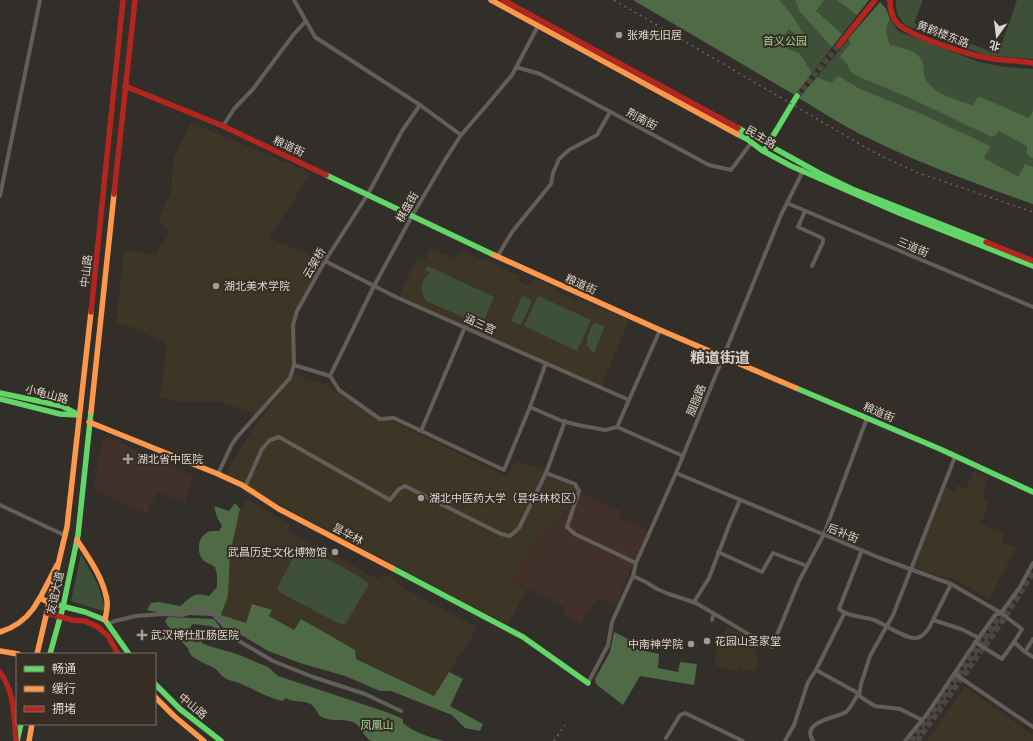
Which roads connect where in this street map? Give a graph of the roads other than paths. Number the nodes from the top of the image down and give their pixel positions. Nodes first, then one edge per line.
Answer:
1 (40, 0) edge
2 (123, 0) edge
3 (135, 0) edge
4 (294, 0) edge
5 (491, 0) edge
6 (503, 0) edge
7 (875, 0) edge
8 (890, 0) edge
9 (306, 21) junction
10 (538, 26) junction
11 (839, 45) tunnel mouth
12 (1033, 64) edge
13 (516, 67) junction
14 (125, 86) junction
15 (797, 96) tunnel mouth
16 (420, 105) junction
17 (610, 112) junction
18 (223, 126) junction
19 (460, 135) junction
20 (751, 143) junction
21 (768, 144) junction
22 (764, 151) junction
23 (806, 165) junction
24 (803, 172) junction
25 (368, 194) junction
26 (0, 196) edge
27 (787, 202) junction
28 (805, 211) junction
29 (412, 216) junction
30 (99, 235) junction
31 (109, 236) junction
32 (497, 257) junction
33 (325, 261) junction
34 (1033, 261) edge
35 (812, 266) dead end
36 (1033, 266) edge
37 (374, 286) junction
38 (1033, 307) edge
39 (465, 327) junction
40 (660, 330) junction
41 (723, 357) junction
42 (546, 363) junction
43 (294, 365) junction
44 (330, 376) junction
45 (0, 393) edge
46 (0, 399) edge
47 (629, 400) junction
48 (530, 407) junction
49 (79, 415) junction
50 (866, 418) junction
51 (89, 422) junction
52 (566, 422) junction
53 (617, 427) junction
54 (422, 431) junction
55 (683, 456) junction
56 (956, 456) junction
57 (546, 473) junction
58 (676, 473) junction
59 (218, 474) junction
60 (245, 487) junction
61 (1033, 492) edge
62 (740, 500) junction
63 (0, 505) edge
64 (824, 534) junction
65 (64, 535) junction
66 (77, 538) junction
67 (62, 544) joint
68 (862, 550) junction
69 (718, 552) junction
70 (58, 561) junction
71 (636, 563) junction
72 (1033, 563) edge
73 (807, 566) junction
74 (910, 569) junction
75 (633, 576) junction
76 (951, 584) junction
77 (40, 598) junction
78 (694, 602) junction
79 (50, 603) junction
80 (63, 607) junction
81 (47, 613) junction
82 (1002, 613) junction
83 (844, 614) junction
84 (60, 617) junction
85 (933, 620) junction
86 (107, 622) junction
87 (887, 626) junction
88 (0, 632) edge
89 (979, 638) junction
90 (1033, 639) edge
91 (975, 642) junction
92 (1014, 642) junction
93 (0, 651) edge
94 (1025, 652) junction
95 (37, 653) edge
96 (50, 653) edge
97 (117, 653) edge
98 (128, 653) edge
99 (16, 654) edge
100 (1033, 657) edge
101 (816, 670) junction
102 (0, 672) edge
103 (955, 674) dead end
104 (588, 683) joint
105 (156, 685) edge
106 (859, 696) junction
107 (156, 698) edge
108 (401, 711) dead end
109 (922, 720) junction
110 (21, 725) edge
111 (32, 725) edge
112 (1033, 728) edge
113 (666, 738) dead end
114 (16, 741) edge
115 (28, 741) edge
116 (204, 741) edge
117 (221, 741) edge
118 (743, 741) edge
119 (785, 741) edge
120 (813, 741) edge
121 (905, 741) edge

1 - 26 street
2 - 30 main road, 中山路
3 - 14 main road, 中山路
4 - 9 street
5 - 10 main road, 民主路
6 - 21 main road, 民主路
7 - 11 main road
8 - 12 main road, 黄鹤楼东路
9 - 16 street
9 - 18 street
10 - 13 street, 棋盘街
10 - 20 main road, 民主路
13 - 17 street, 荆南街
13 - 19 street, 棋盘街
14 - 18 main road, 粮道街
14 - 31 main road, 中山路
15 - 21 main road
16 - 19 street
16 - 25 street, 云架桥
17 - 20 street, 荆南街
17 - 32 street
18 - 25 main road, 粮道街
19 - 29 street, 棋盘街
20 - 22 main road, 民主路
21 - 22 main road
21 - 23 main road, 民主路
22 - 24 main road, 民主路
23 - 24 street, 胭脂路
23 - 34 main road, 民主路
24 - 27 street, 胭脂路
24 - 36 main road, 民主路
25 - 29 main road, 粮道街
25 - 33 street, 云架桥
27 - 28 street, 三道街
27 - 41 street, 胭脂路
28 - 35 street
28 - 38 street, 三道街
29 - 32 main road, 粮道街
29 - 37 street, 棋盘街
30 - 31 main road
30 - 49 main road, 中山路
31 - 51 main road, 中山路
32 - 40 main road, 粮道街
33 - 37 street, 涵三宫
33 - 43 street, 云架桥
37 - 39 street, 涵三宫
37 - 44 street, 棋盘街
39 - 42 street, 涵三宫
39 - 54 street
40 - 41 main road, 粮道街
40 - 47 street
41 - 50 main road, 粮道街
41 - 55 street, 胭脂路
42 - 47 street, 涵三宫
42 - 48 street
43 - 44 street
43 - 59 street, 云架桥
44 - 54 street
45 - 49 main road, 小龟山路
46 - 49 main road, 小龟山路
47 - 53 street
48 - 52 street
48 - 54 street
49 - 65 main road, 中山路
50 - 56 main road, 粮道街
50 - 64 street
51 - 59 main road, 昙华林
51 - 66 main road, 中山路
52 - 53 street
52 - 57 street
53 - 55 street
55 - 58 street, 胭脂路
56 - 61 main road, 粮道街
56 - 74 street
57 - 60 street
57 - 71 street
58 - 62 street, 后补街
58 - 71 street, 胭脂路
59 - 60 main road, 昙华林
60 - 104 main road, 昙华林
62 - 64 street, 后补街
62 - 69 street
63 - 65 street
64 - 68 street, 后补街
64 - 73 street
65 - 67 main road, 中山路
66 - 80 main road, 友谊大道
66 - 86 main road
67 - 70 main road, 友谊大道
68 - 74 street, 后补街
68 - 83 street
69 - 73 street
69 - 78 street
70 - 77 main road
70 - 79 main road, 友谊大道
71 - 75 street, 胭脂路
72 - 82 street
73 - 78 street
74 - 76 street, 后补街
74 - 87 street
75 - 78 street
75 - 104 street, 胭脂路
76 - 82 street, 后补街
76 - 85 street
77 - 79 main road
77 - 88 main road
79 - 80 main road
79 - 81 main road, 友谊大道
80 - 84 main road, 友谊大道
80 - 86 main road
81 - 84 main road
81 - 95 main road, 友谊大道
82 - 89 street
82 - 92 street, 后补街
83 - 87 street
83 - 101 street
84 - 96 main road, 友谊大道
84 - 97 main road
85 - 87 street
85 - 89 street
86 - 98 main road
86 - 108 street
87 - 106 street
89 - 91 street
90 - 94 street
91 - 92 street
91 - 109 street
92 - 94 street
93 - 99 main road
94 - 100 street
101 - 106 street
101 - 119 street
102 - 114 main road
103 - 112 street
105 - 117 main road, 中山路
106 - 109 street
106 - 120 street
107 - 116 main road, 中山路
109 - 121 street
110 - 114 main road
111 - 115 main road
113 - 118 street

